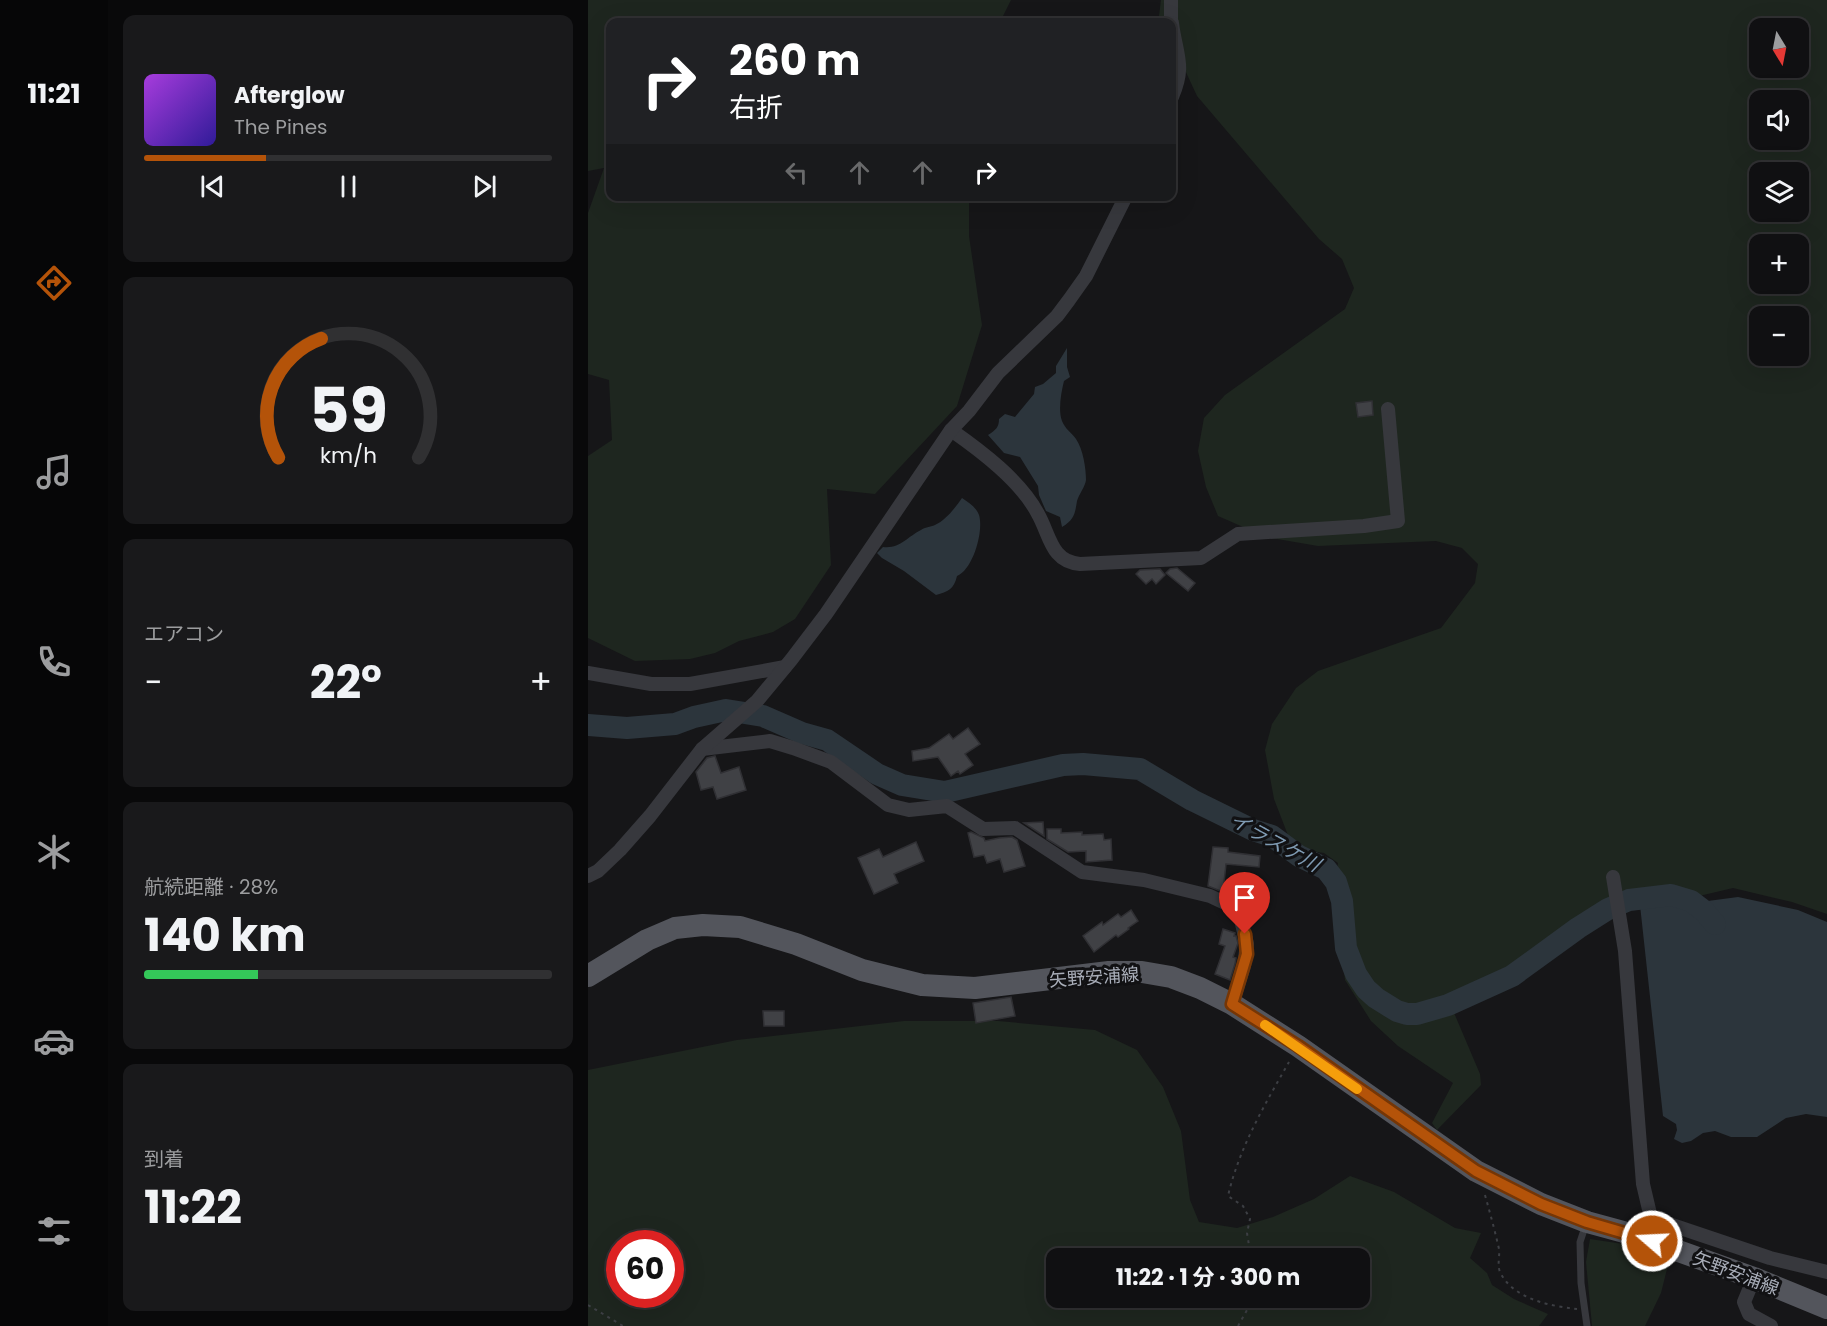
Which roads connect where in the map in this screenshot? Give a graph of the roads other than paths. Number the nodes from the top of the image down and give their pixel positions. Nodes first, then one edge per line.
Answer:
1 (1171, 0) edge
2 (1171, 18) edge
3 (1176, 44) edge
4 (1176, 86) edge
5 (1124, 201) edge
6 (1388, 409) dead end
7 (951, 430) junction
8 (785, 667) junction
9 (588, 673) edge
10 (702, 749) junction
11 (588, 876) edge
12 (1613, 877) dead end
13 (588, 976) edge
14 (1232, 1004) junction
15 (1651, 1218) junction
16 (1587, 1222) junction
17 (1631, 1234) junction
18 (1827, 1272) edge
19 (1754, 1278) junction
20 (1827, 1308) edge
21 (1587, 1326) edge
22 (1771, 1326) edge

1 - 2 street
3 - 4 street
5 - 7 street
6 - 7 street
7 - 8 street
8 - 9 street
8 - 10 street
10 - 11 street
10 - 14 street
12 - 15 street
13 - 14 main road, 矢野安浦線
14 - 16 main road, 矢野安浦線
15 - 17 street
15 - 18 street
16 - 17 main road, 矢野安浦線
16 - 21 lane
17 - 19 main road, 矢野安浦線
19 - 20 main road, 矢野安浦線
19 - 22 street

